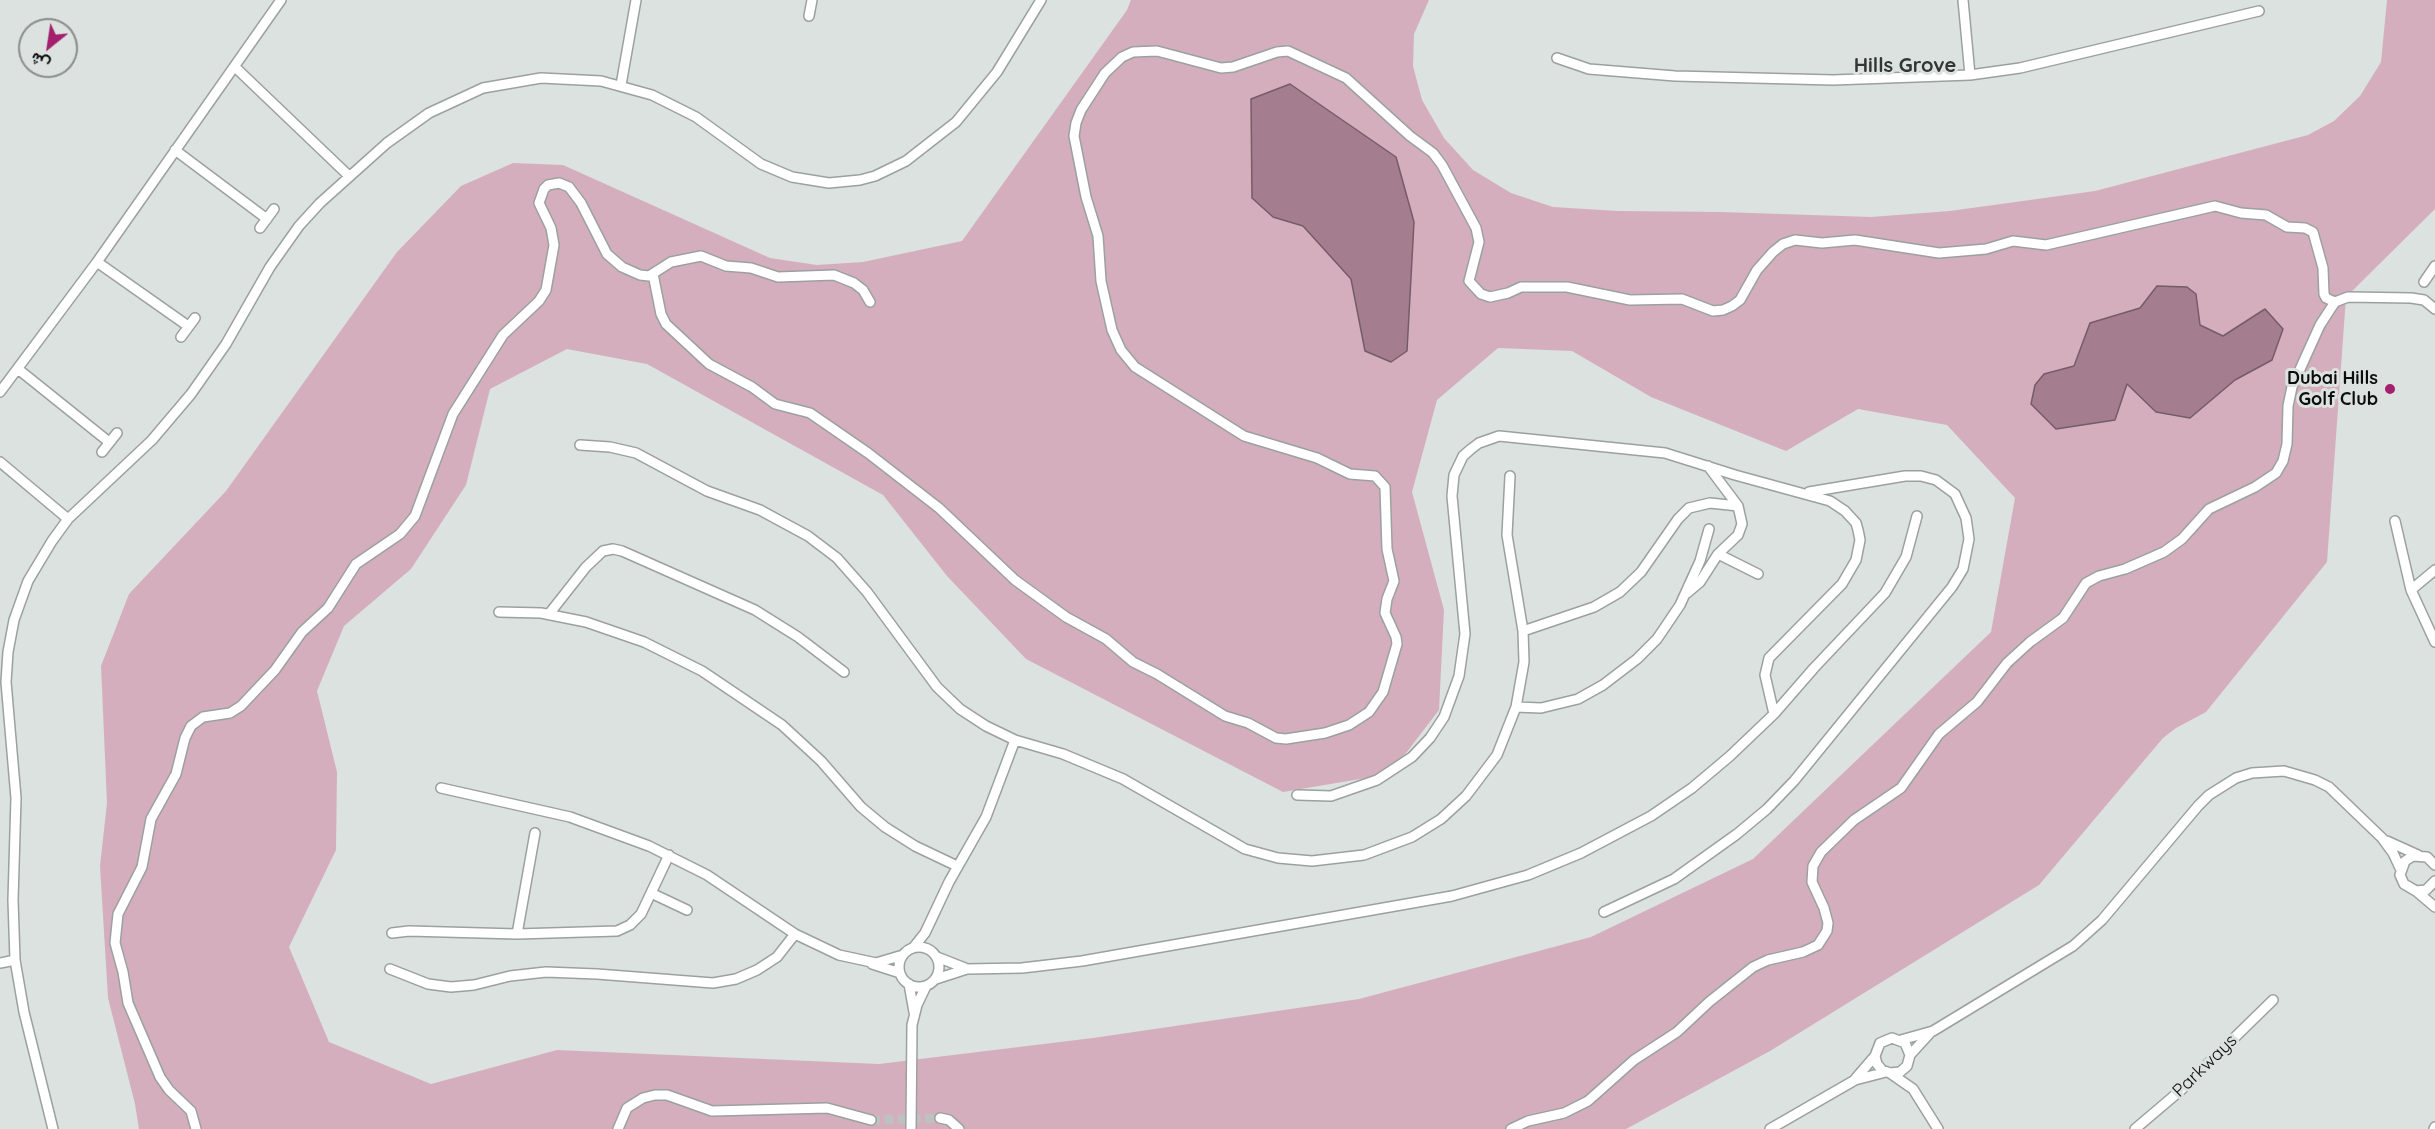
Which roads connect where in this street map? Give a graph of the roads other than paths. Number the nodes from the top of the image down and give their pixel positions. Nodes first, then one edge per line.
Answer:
1 (281, 0) edge
2 (636, 0) edge
3 (812, 0) edge
4 (1041, 0) edge
5 (1963, 0) edge
6 (2259, 12) dead end
7 (809, 16) dead end
8 (1557, 58) dead end
9 (235, 67) junction
10 (1970, 75) junction
11 (621, 85) junction
12 (175, 150) junction
13 (349, 176) junction
14 (274, 209) dead end
15 (267, 219) junction
16 (260, 228) dead end
17 (97, 262) junction
18 (2435, 266) edge
19 (654, 274) junction
20 (2424, 282) dead end
21 (870, 302) dead end
22 (2335, 302) junction
23 (2435, 309) edge
24 (195, 318) dead end
25 (188, 326) junction
26 (181, 337) dead end
27 (18, 369) junction
28 (0, 392) edge
29 (117, 433) dead end
30 (109, 442) junction
31 (580, 445) dead end
32 (102, 452) dead end
33 (0, 462) edge
34 (1708, 466) junction
35 (1510, 476) dead end
36 (1803, 493) junction
37 (1738, 506) junction
38 (1917, 516) dead end
39 (68, 519) junction
40 (2395, 521) dead end
41 (1709, 529) dead end
42 (1718, 554) junction
43 (2435, 570) edge
44 (1758, 574) dead end
45 (2411, 590) junction
46 (1685, 595) junction
47 (499, 612) dead end
48 (549, 614) junction
49 (1523, 631) junction
50 (2435, 642) edge
51 (844, 672) dead end
52 (1516, 707) junction
53 (1774, 714) junction
54 (1015, 740) junction
55 (441, 788) dead end
56 (1297, 795) dead end
57 (535, 833) dead end
58 (2382, 838) junction
59 (669, 855) junction
60 (2418, 855) junction
61 (2433, 861) edge
62 (957, 866) junction
63 (2401, 870) junction
64 (2434, 882) edge
65 (2416, 891) junction
66 (651, 893) junction
67 (2435, 899) edge
68 (2435, 907) edge
69 (687, 910) dead end
70 (1604, 912) dead end
71 (928, 928) junction
72 (392, 933) dead end
73 (517, 934) junction
74 (795, 934) junction
75 (913, 948) junction
76 (935, 955) junction
77 (903, 956) junction
78 (15, 960) junction
79 (0, 963) edge
80 (870, 963) junction
81 (390, 969) dead end
82 (967, 969) junction
83 (900, 973) junction
84 (936, 979) junction
85 (909, 984) junction
86 (926, 986) junction
87 (2273, 1000) dead end
88 (914, 1015) junction
89 (1933, 1031) junction
90 (1901, 1040) junction
91 (1875, 1056) junction
92 (1910, 1058) junction
93 (1888, 1073) junction
94 (1855, 1080) junction
95 (1913, 1089) junction
96 (940, 1118) tunnel mouth
97 (871, 1120) tunnel mouth
98 (53, 1129) edge
99 (196, 1129) edge
100 (618, 1129) edge
101 (911, 1129) edge
102 (959, 1129) edge
103 (1511, 1129) edge
104 (1770, 1129) edge
105 (1938, 1129) edge
106 (2135, 1129) edge

1 - 9 street
2 - 11 street
3 - 7 street
4 - 11 street
5 - 10 street
6 - 10 street
8 - 10 street
9 - 12 street
9 - 13 street
11 - 13 street
12 - 15 street
12 - 17 street
13 - 39 street
14 - 15 street
15 - 16 street
17 - 25 street
17 - 27 street
18 - 20 street
19 - 21 street
19 - 22 street
19 - 99 street
22 - 23 street
22 - 103 street
24 - 25 street
25 - 26 street
27 - 28 street
27 - 30 street
29 - 30 street
30 - 32 street
31 - 54 street
33 - 39 street
34 - 36 street
34 - 37 street
34 - 56 street
35 - 49 street
36 - 53 street
36 - 70 street
37 - 42 street
37 - 49 street
38 - 53 street
39 - 78 street
40 - 45 street
41 - 46 street
42 - 44 street
42 - 46 street
43 - 45 street
45 - 50 street
46 - 52 street
47 - 48 street
48 - 51 street
48 - 62 street
49 - 52 street
52 - 54 street
53 - 82 street
54 - 62 street
55 - 59 street
57 - 73 street
58 - 60 street
58 - 63 street
58 - 89 street
59 - 66 street
59 - 74 street
60 - 61 street
60 - 63 street
62 - 71 street
63 - 65 street
64 - 65 street
64 - 67 street
65 - 68 street
66 - 69 street
66 - 73 street
71 - 75 street
71 - 76 street
72 - 73 street
74 - 80 street
74 - 81 street
75 - 76 street
75 - 77 street
76 - 82 street
76 - 84 street
77 - 80 street
77 - 83 street
78 - 79 street
78 - 98 street
80 - 83 street
82 - 84 street
83 - 85 street
84 - 86 street
85 - 86 street
85 - 88 street
86 - 88 street
87 - 106 street, Parkways
88 - 101 street
89 - 90 street
89 - 92 street
90 - 91 street
90 - 92 street
91 - 93 street
91 - 94 street
92 - 93 street
92 - 95 street
93 - 94 street
93 - 95 street
94 - 104 street
95 - 105 street
96 - 102 street
97 - 100 street

